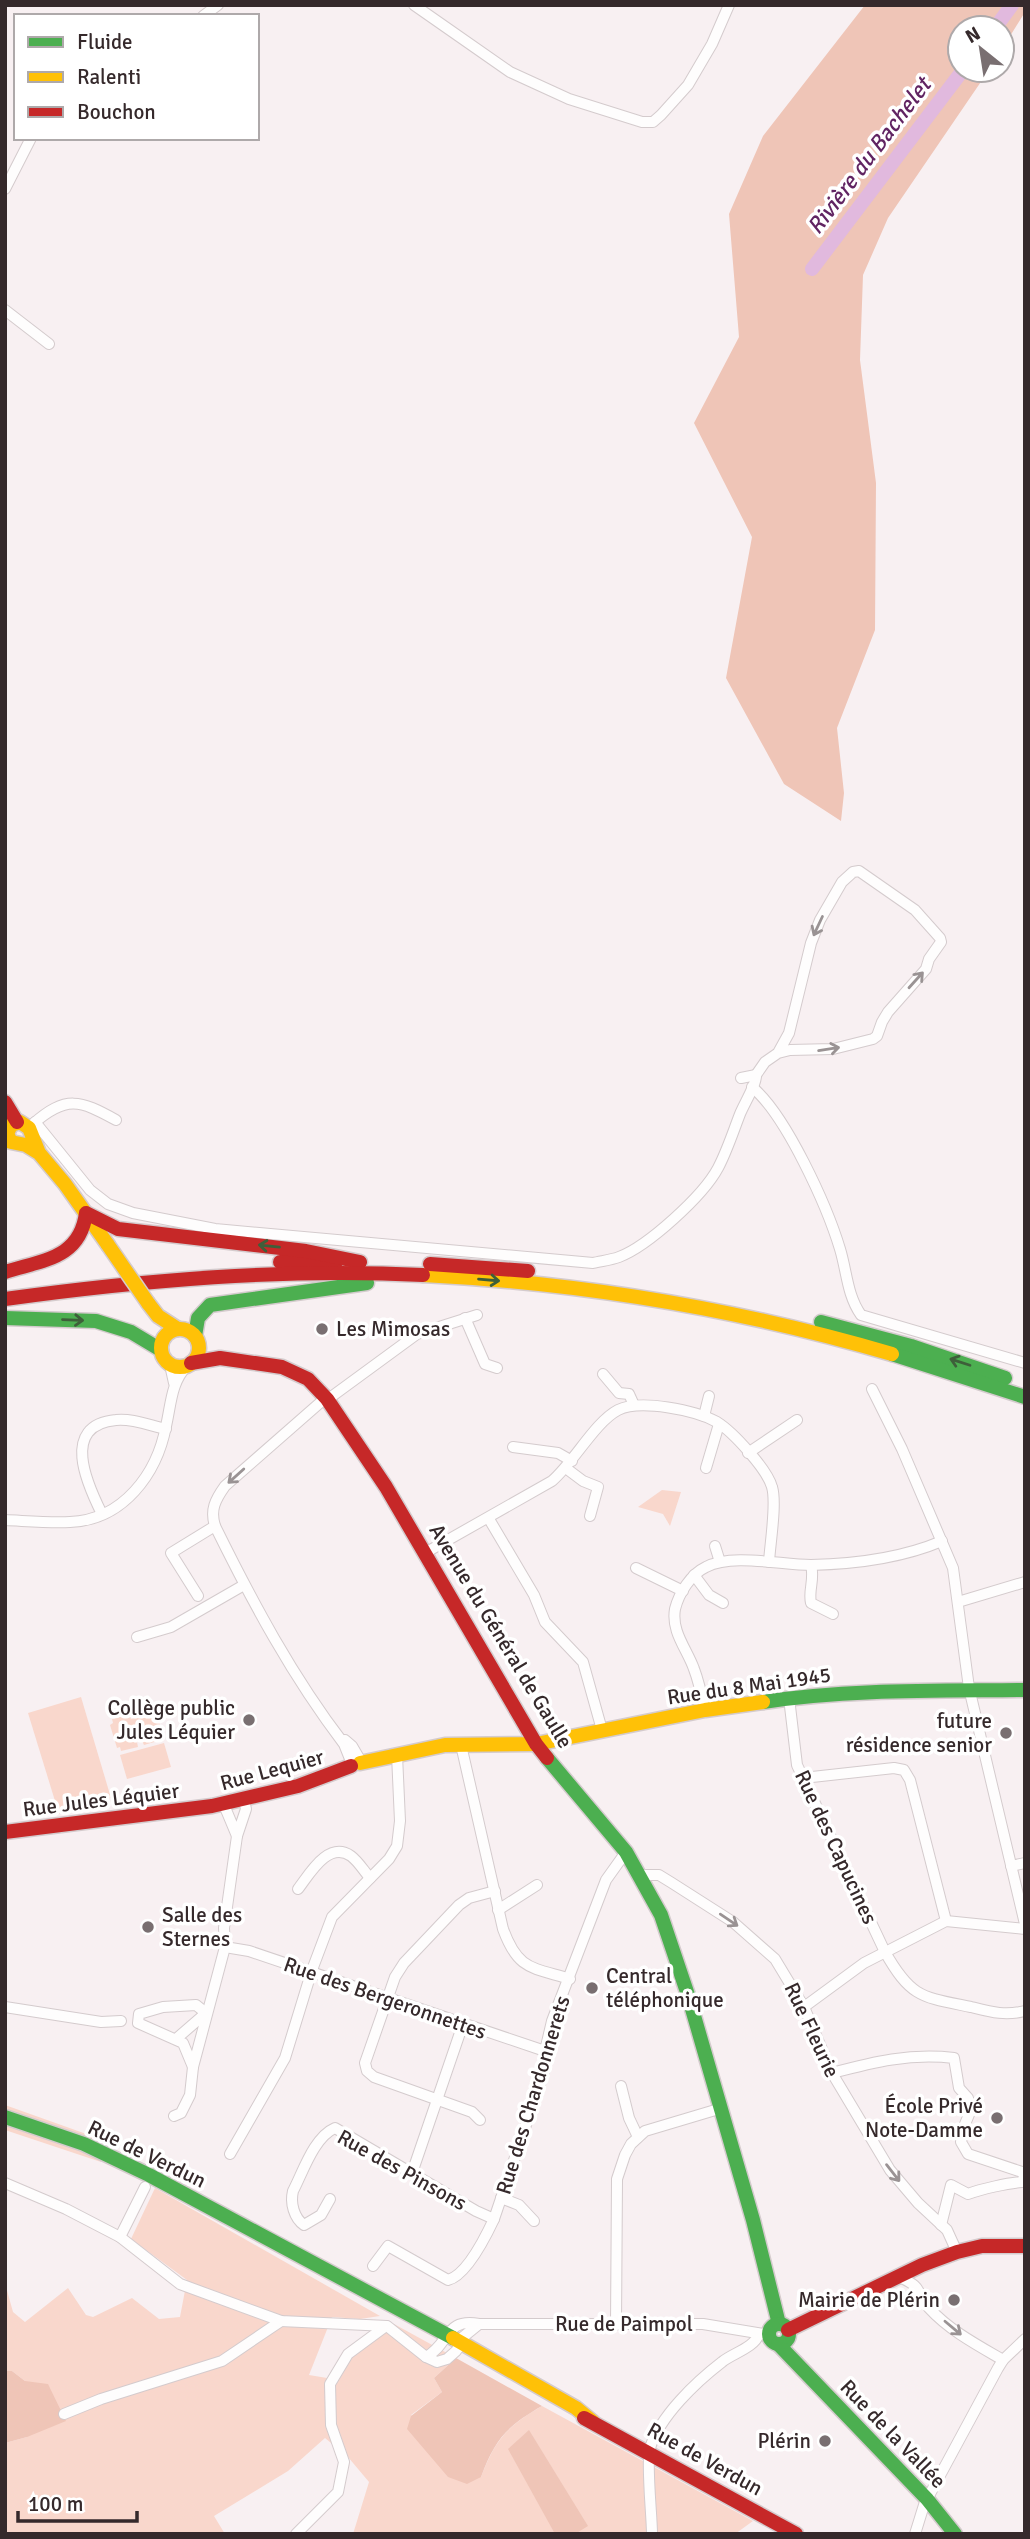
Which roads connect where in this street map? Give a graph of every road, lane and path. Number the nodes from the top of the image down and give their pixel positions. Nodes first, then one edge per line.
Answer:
1 (414, 5) edge
2 (729, 5) edge
3 (30, 140) edge
4 (5, 189) edge
5 (5, 310) edge
6 (50, 344) dead end
7 (778, 1053) junction
8 (756, 1075) junction
9 (741, 1078) dead end
10 (752, 1087) junction
11 (6, 1104) edge
12 (116, 1120) dead end
13 (18, 1134) edge
14 (86, 1213) junction
15 (360, 1262) junction
16 (5, 1272) edge
17 (421, 1275) junction
18 (5, 1287) edge
19 (5, 1299) edge
20 (477, 1315) dead end
21 (158, 1316) junction
22 (5, 1318) edge
23 (465, 1318) junction
24 (178, 1329) junction
25 (197, 1341) junction
26 (162, 1344) junction
27 (220, 1358) junction
28 (1025, 1363) edge
29 (189, 1364) junction
30 (170, 1365) junction
31 (497, 1367) dead end
32 (603, 1374) dead end
33 (174, 1383) junction
34 (1025, 1385) edge
35 (872, 1389) dead end
36 (709, 1396) dead end
37 (1025, 1397) edge
38 (327, 1399) junction
39 (634, 1405) junction
40 (705, 1416) junction
41 (797, 1420) dead end
42 (719, 1424) junction
43 (166, 1429) junction
44 (513, 1447) dead end
45 (748, 1453) junction
46 (569, 1465) junction
47 (706, 1468) dead end
48 (102, 1514) junction
49 (590, 1516) dead end
50 (489, 1518) junction
51 (5, 1520) edge
52 (214, 1522) junction
53 (942, 1541) junction
54 (715, 1546) dead end
55 (425, 1553) junction
56 (720, 1562) junction
57 (769, 1562) junction
58 (811, 1564) junction
59 (636, 1568) dead end
60 (694, 1575) junction
61 (1025, 1582) edge
62 (244, 1585) junction
63 (683, 1591) junction
64 (198, 1596) dead end
65 (958, 1602) junction
66 (723, 1603) dead end
67 (833, 1614) dead end
68 (137, 1637) dead end
69 (1025, 1690) edge
70 (970, 1692) junction
71 (789, 1698) junction
72 (705, 1710) junction
73 (602, 1730) junction
74 (536, 1744) junction
75 (461, 1745) junction
76 (397, 1755) junction
77 (355, 1762) junction
78 (803, 1778) junction
79 (244, 1800) junction
80 (224, 1805) junction
81 (202, 1809) joint
82 (5, 1832) edge
83 (237, 1836) junction
84 (626, 1852) junction
85 (1025, 1863) edge
86 (1010, 1866) junction
87 (639, 1875) junction
88 (370, 1878) junction
89 (537, 1885) dead end
90 (299, 1889) dead end
91 (495, 1891) junction
92 (498, 1910) junction
93 (946, 1921) junction
94 (1025, 1924) edge
95 (1025, 1929) edge
96 (225, 1947) junction
97 (885, 1952) junction
98 (312, 1974) junction
99 (570, 1979) junction
100 (387, 1998) junction
101 (5, 2007) edge
102 (804, 2007) junction
103 (1025, 2011) edge
104 (206, 2013) junction
105 (121, 2021) dead end
106 (463, 2024) junction
107 (176, 2039) junction
108 (545, 2051) junction
109 (193, 2067) junction
110 (832, 2073) junction
111 (621, 2086) dead end
112 (438, 2100) junction
113 (722, 2108) junction
114 (174, 2116) dead end
115 (5, 2117) edge
116 (480, 2120) dead end
117 (638, 2137) junction
118 (230, 2154) dead end
119 (412, 2174) junction
120 (1024, 2177) edge
121 (5, 2183) edge
122 (145, 2187) dead end
123 (501, 2198) junction
124 (330, 2199) dead end
125 (494, 2219) junction
126 (534, 2221) dead end
127 (944, 2227) junction
128 (120, 2237) junction
129 (1024, 2243) edge
130 (957, 2252) junction
131 (373, 2266) dead end
132 (922, 2266) junction
133 (899, 2277) junction
134 (915, 2284) junction
135 (281, 2321) junction
136 (478, 2323) junction
137 (616, 2325) junction
138 (387, 2326) junction
139 (776, 2335) junction
140 (446, 2338) junction
141 (1025, 2339) edge
142 (460, 2345) junction
143 (426, 2357) junction
144 (1003, 2360) junction
145 (64, 2414) dead end
146 (649, 2452) junction
147 (927, 2499) junction
148 (916, 2533) edge
149 (296, 2534) edge
150 (652, 2534) edge
151 (796, 2534) edge
152 (955, 2534) edge

1 - 2 street
3 - 4 street
5 - 6 street
7 -> 7 street
7 - 8 street
8 - 9 street
8 - 10 street
10 - 13 street
10 - 28 street
11 - 13 main road
12 - 13 street
13 - 14 main road
15 -> 14 main road
14 - 16 main road
14 - 21 main road, bridge
15 - 18 main road
34 -> 15 main road
17 - 19 main road
17 - 25 main road
17 -> 37 main road
20 - 23 street
21 - 24 main road
21 - 26 main road
22 -> 26 main road
23 - 31 street
23 - 38 street
24 - 25 main road
24 - 26 main road
25 - 27 main road, Avenue du Général de Gaulle
25 - 29 main road
26 - 30 main road
27 - 29 main road, Avenue du Général de Gaulle
27 - 38 main road, Avenue du Général de Gaulle
29 - 30 main road
29 - 33 street
30 - 33 street
32 - 39 street
33 - 43 street
35 - 53 street
36 - 40 street
38 -> 52 street
38 - 55 main road, Avenue du Général de Gaulle
39 - 40 street
39 - 46 street
40 - 42 street
41 - 45 street
42 - 45 street
42 - 47 street
43 - 48 street
43 - 48 street
44 - 46 street
45 - 57 street
46 - 49 street
46 - 50 street
48 - 51 street
50 - 55 street
50 - 73 street
52 - 62 street
52 - 64 street
53 - 58 street
53 - 65 street
54 - 56 street
55 - 74 main road, Avenue du Général de Gaulle
56 - 57 street
56 - 60 street
57 - 58 street
58 - 67 street
59 - 63 street
60 - 63 street
60 - 66 street
61 - 65 street
62 - 68 street
62 - 77 street
63 - 72 street
65 - 70 street
69 - 70 main road, Rue du 8 Mai 1945
70 - 71 main road, Rue du 8 Mai 1945
70 - 86 street
71 - 72 main road, Rue du 8 Mai 1945
71 - 78 street, Rue des Capucines
72 - 73 main road, Rue du 8 Mai 1945
73 - 74 main road, Rue du 8 Mai 1945
74 - 75 main road, Rue Lequier
74 - 84 main road, Avenue du Général de Gaulle
75 - 76 main road, Rue Lequier
75 - 91 street
76 - 77 main road, Rue Lequier
76 - 88 street
77 - 79 main road, Rue Lequier
78 - 93 street
78 - 97 street, Rue des Capucines
79 - 80 main road, Rue Lequier
79 - 83 street
80 - 81 main road, Rue Lequier
80 - 83 street
81 - 82 main road, Rue Jules Léquier
83 - 96 street
84 - 87 main road, Avenue du Général de Gaulle
84 - 99 street, Rue des Chardonnerets
85 - 86 street
86 - 94 street
87 -> 102 street, Rue Fleurie
87 - 113 main road, Avenue du Général de Gaulle
88 - 90 street
88 - 98 street
89 - 92 street
91 - 92 street
91 - 100 street
92 - 99 street
93 - 95 street
93 - 97 street
96 - 98 street, Rue des Bergeronnettes
96 - 104 street
97 - 102 street
97 - 103 street, Rue des Capucines
98 - 100 street, Rue des Bergeronnettes
98 - 118 street
99 - 108 street, Rue des Chardonnerets
100 - 106 street, Rue des Bergeronnettes
100 - 112 street
101 - 105 street
102 - 110 street, Rue Fleurie
104 - 107 street
104 - 107 street
104 - 109 street
106 - 108 street, Rue des Bergeronnettes
106 - 112 street
107 - 109 street
108 - 123 street, Rue des Chardonnerets
109 - 114 street
110 - 120 street
110 -> 127 street, Rue Fleurie
111 - 117 street
112 - 116 street
112 - 119 street
113 - 117 street
113 - 139 main road, Avenue du Général de Gaulle
115 - 140 main road, Rue de Verdun
117 - 137 street
119 - 124 street, Rue des Pinsons
119 - 125 street, Rue des Pinsons
120 - 127 street
121 - 128 street
122 - 128 street
123 - 125 street, Rue des Chardonnerets
123 - 126 street
125 - 131 street, Rue des Chardonnerets
127 - 130 street
128 - 135 street
129 - 130 main road
130 - 132 main road
132 - 133 main road
132 - 134 street
133 - 134 street
133 - 139 main road
134 -> 144 street
135 - 138 street
135 - 145 street
136 - 137 street, Rue de Paimpol
136 - 140 street, Rue de Paimpol
136 - 142 street
137 - 139 street, Rue de Paimpol
138 - 143 street
138 - 149 street
139 - 146 street
139 - 147 main road, Rue de la Vallée
140 - 142 main road, Rue de Verdun
140 - 143 street
141 - 144 street
142 - 143 street
142 - 146 main road, Rue de Verdun
144 - 147 street
146 - 150 street
146 - 151 main road, Rue de Verdun
147 - 148 street
147 - 152 main road, Rue de la Vallée

